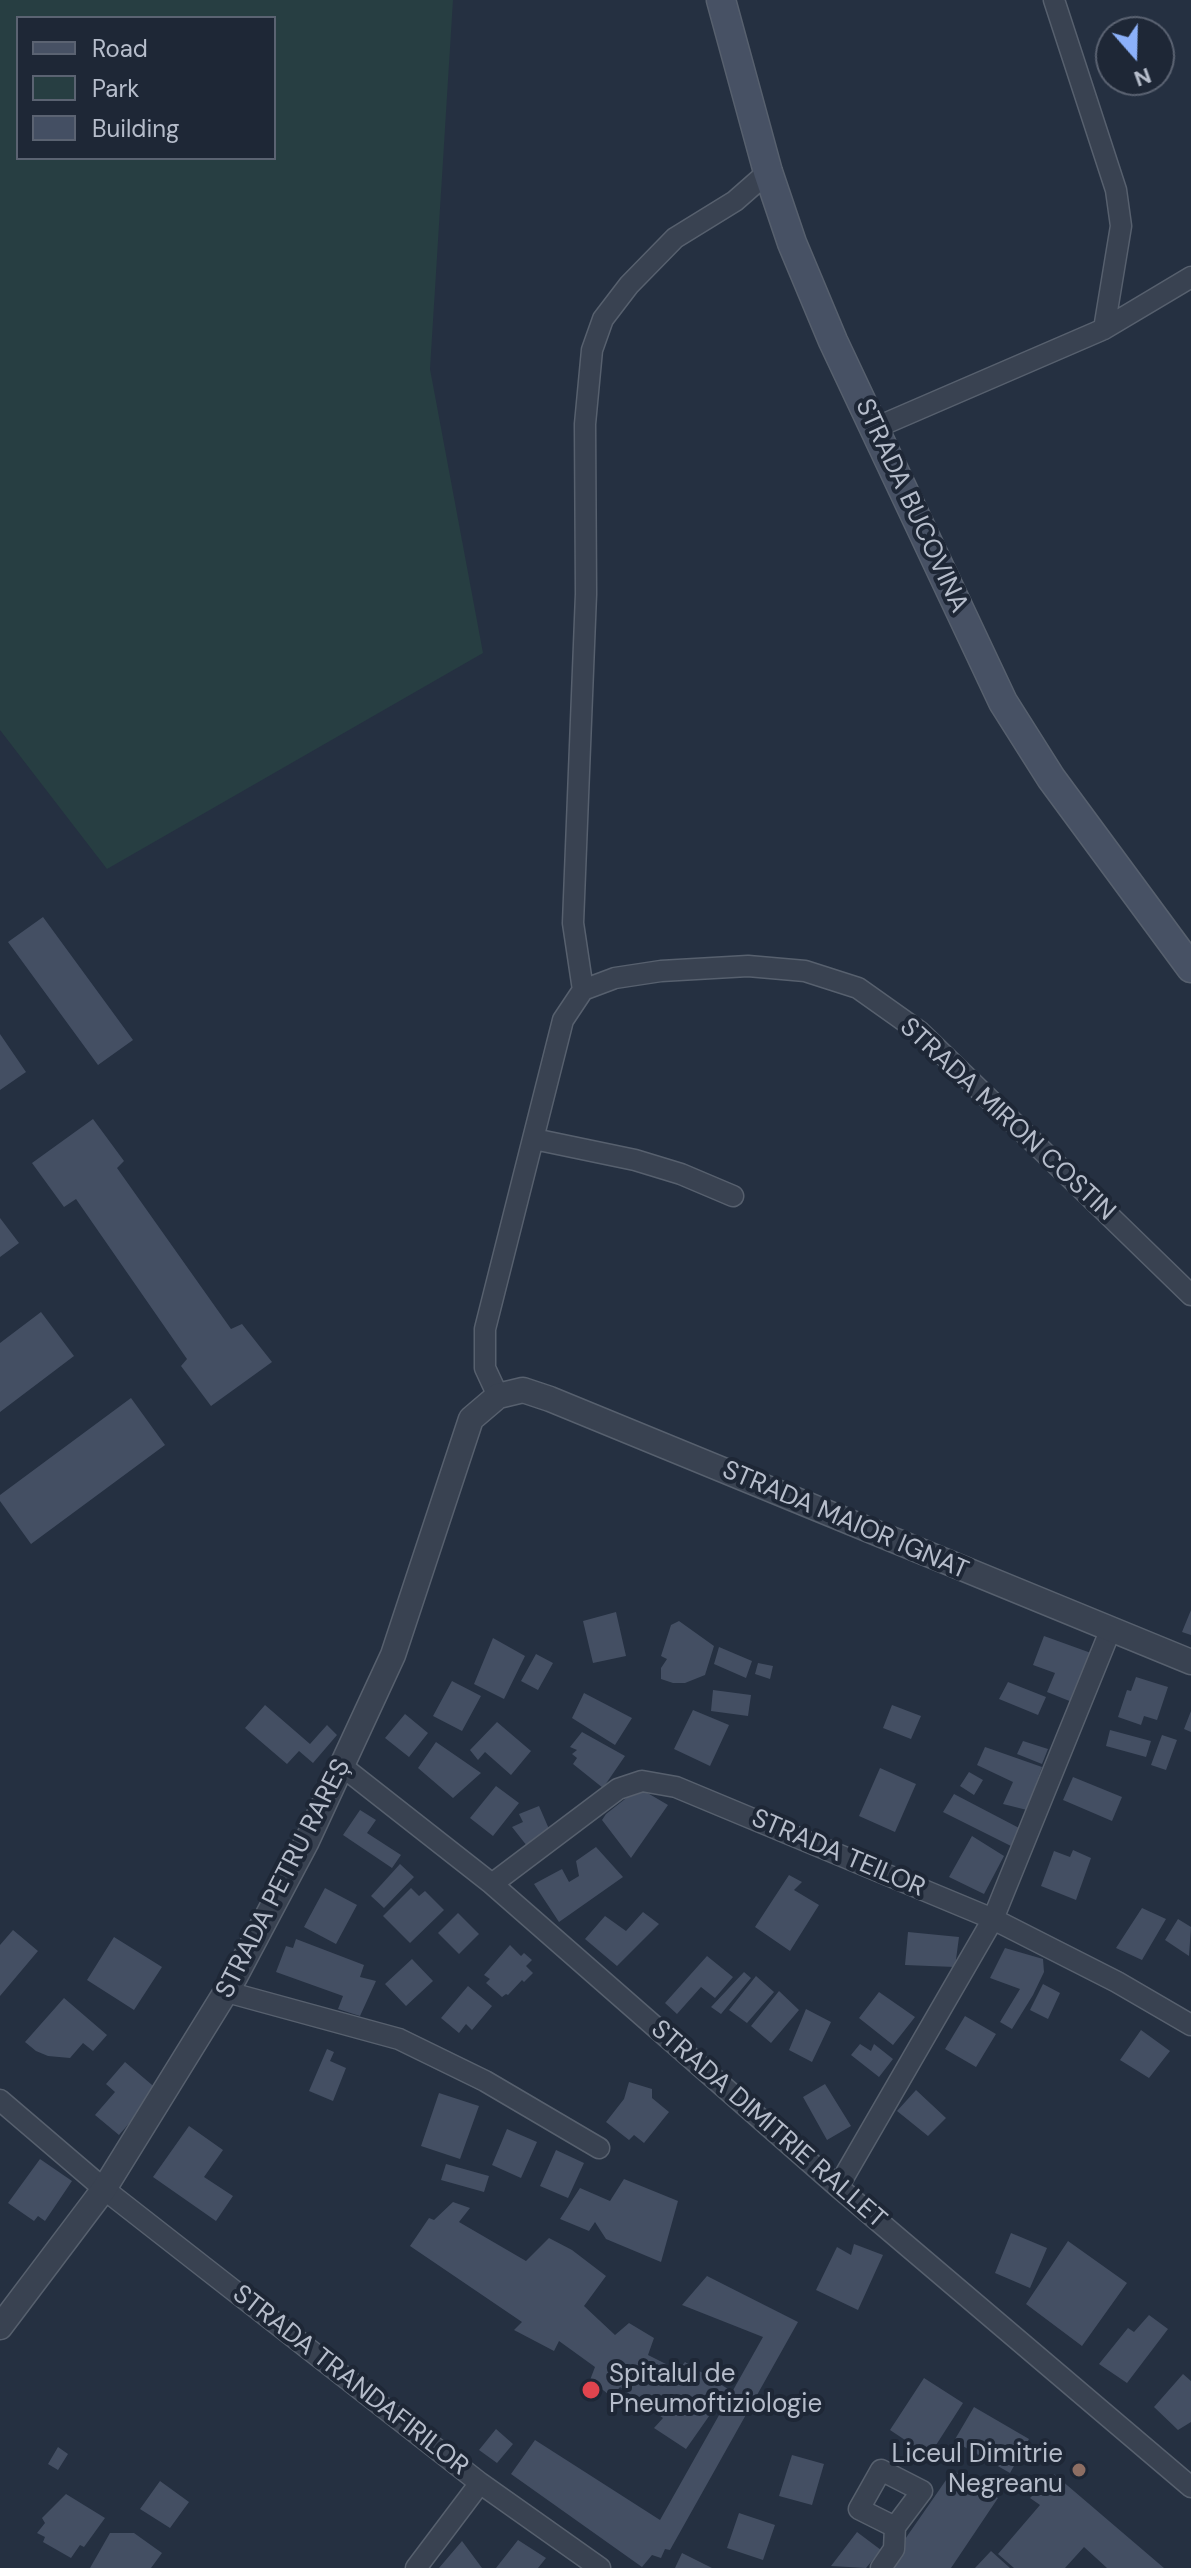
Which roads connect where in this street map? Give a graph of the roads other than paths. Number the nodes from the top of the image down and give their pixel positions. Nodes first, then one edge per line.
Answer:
1 (721, 0) edge
2 (1054, 0) edge
3 (768, 172) junction
4 (1191, 277) edge
5 (1104, 329) junction
6 (875, 428) junction
7 (1191, 968) edge
8 (583, 990) junction
9 (534, 1139) junction
10 (733, 1196) dead end
11 (1191, 1295) edge
12 (498, 1396) junction
13 (1110, 1631) junction
14 (1191, 1662) edge
15 (343, 1767) junction
16 (492, 1884) junction
17 (993, 1919) junction
18 (227, 1992) junction
19 (1191, 2025) edge
20 (0, 2100) edge
21 (599, 2148) dead end
22 (838, 2187) junction
23 (104, 2189) junction
24 (0, 2327) edge
25 (480, 2483) junction
26 (1191, 2487) edge
27 (895, 2527) dead end
28 (420, 2566) edge
29 (600, 2568) edge
30 (881, 2568) edge

1 - 3 main road, STRADA BUCOVINA
2 - 5 street
3 - 6 main road, STRADA BUCOVINA
3 - 8 street
4 - 5 street
5 - 6 street
6 - 7 main road, STRADA BUCOVINA
8 - 9 street
8 - 11 street, STRADA MIRON COSTIN
9 - 10 street
9 - 12 street
12 - 13 street, STRADA MAIOR IGNAT
12 - 15 street, STRADA PETRU RAREȘ
13 - 14 street, STRADA MAIOR IGNAT
13 - 17 street
15 - 16 street, STRADA DIMITRIE RALLET
15 - 18 street, STRADA PETRU RAREȘ
16 - 17 street, STRADA TEILOR
16 - 22 street, STRADA DIMITRIE RALLET
17 - 19 street, STRADA TEILOR
17 - 22 street
18 - 21 street
18 - 23 street, STRADA PETRU RAREȘ
20 - 23 street, STRADA TRANDAFIRILOR
22 - 26 street, STRADA DIMITRIE RALLET
23 - 24 street, STRADA PETRU RAREȘ
23 - 25 street, STRADA TRANDAFIRILOR
25 - 28 street
25 - 29 street, STRADA TRANDAFIRILOR
27 - 30 street

